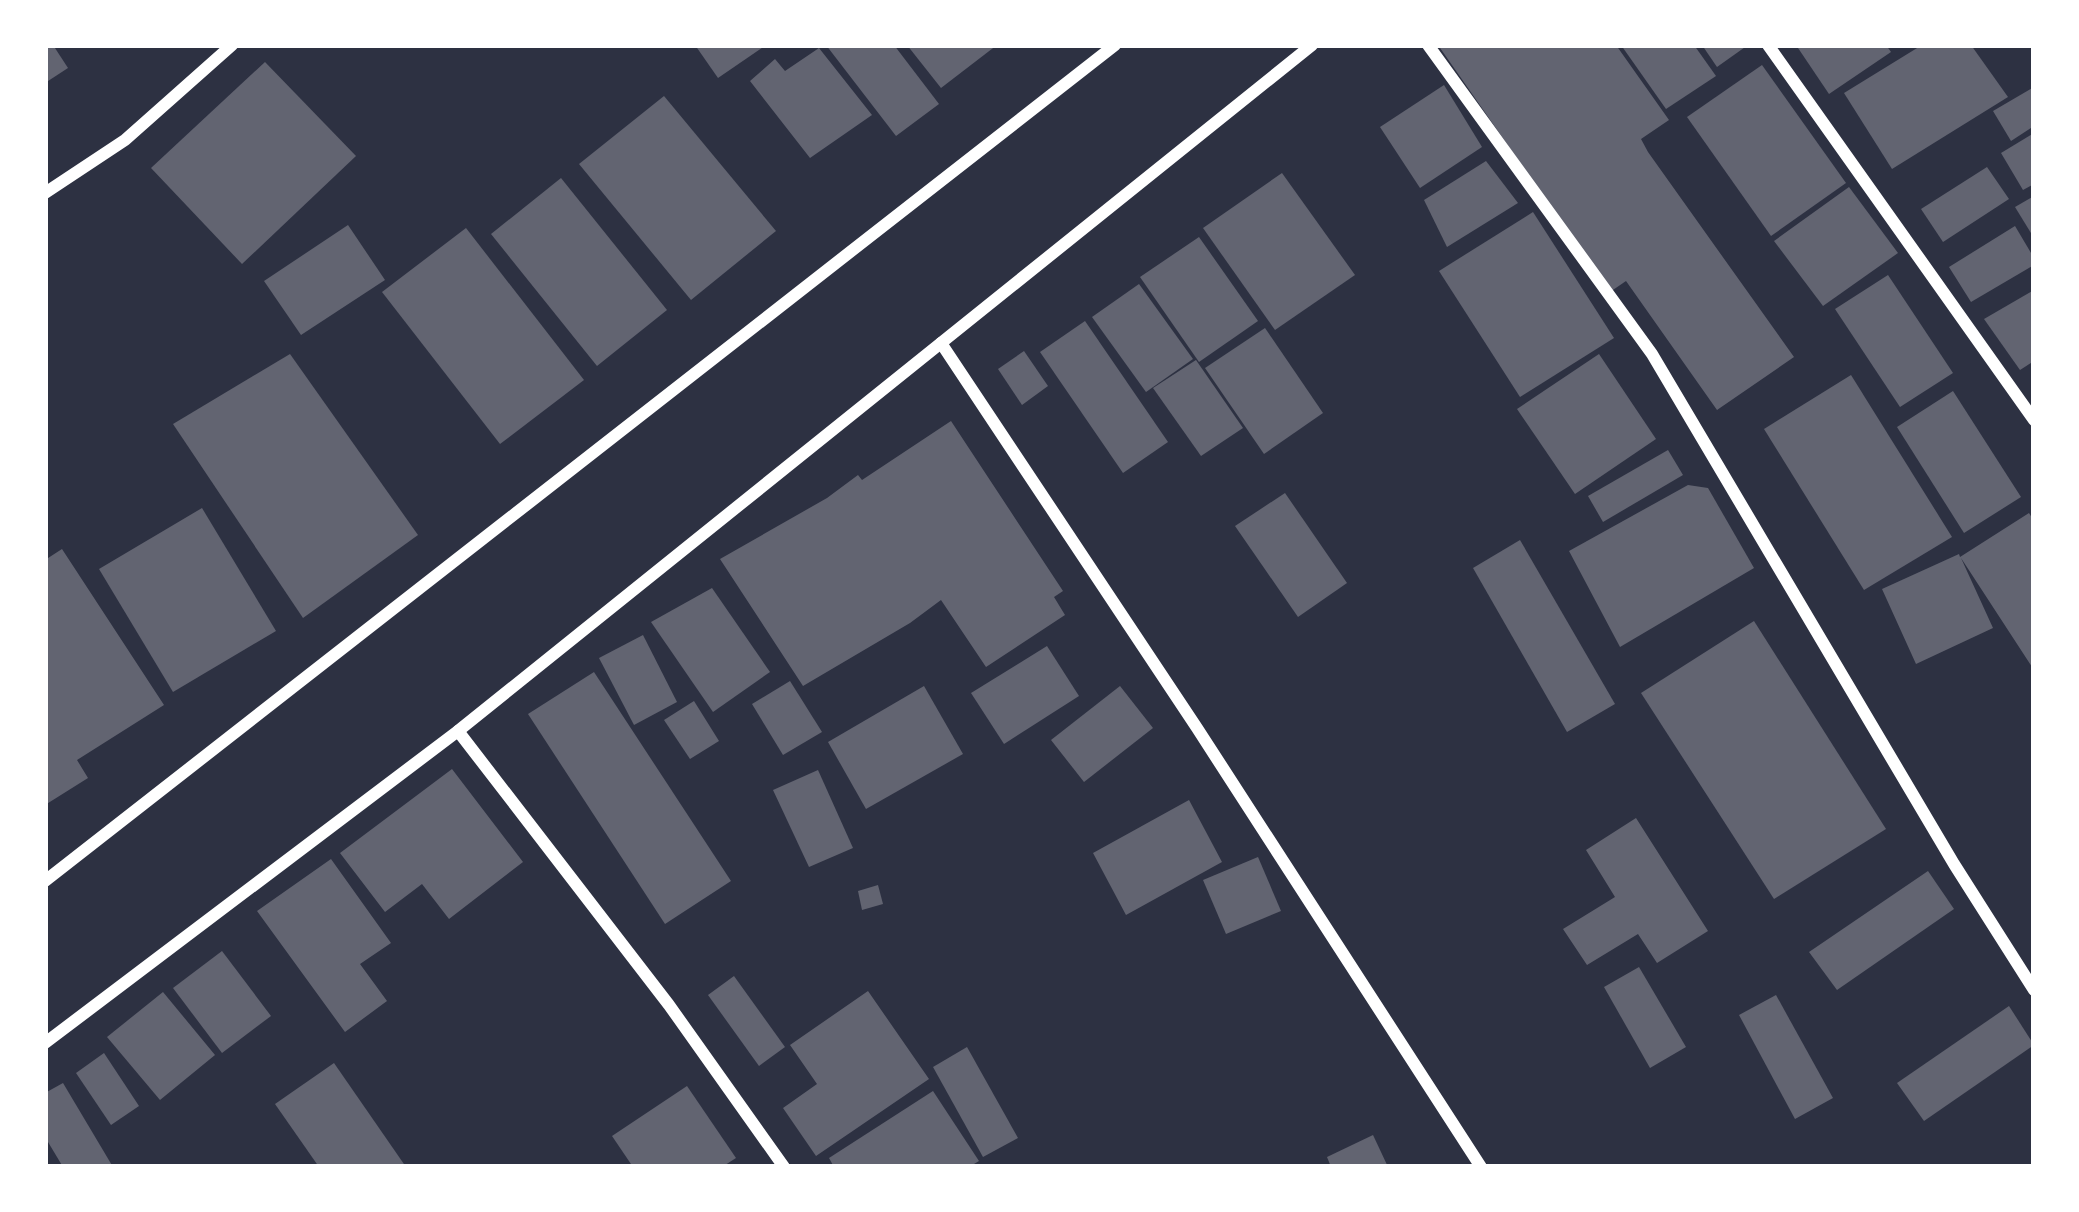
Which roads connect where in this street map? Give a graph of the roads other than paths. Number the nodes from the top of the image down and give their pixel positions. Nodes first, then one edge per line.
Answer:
1 (232, 45) edge
2 (1115, 45) edge
3 (1312, 45) edge
4 (1428, 45) edge
5 (1768, 45) edge
6 (45, 193) edge
7 (940, 343) junction
8 (2034, 420) edge
9 (458, 731) junction
10 (45, 880) edge
11 (2034, 990) edge
12 (45, 1043) edge
13 (784, 1167) edge
14 (1481, 1167) edge

1 - 6 street
2 - 10 street
3 - 7 street
4 - 11 street
5 - 8 street
7 - 9 street
7 - 14 street
9 - 12 street
9 - 13 street

